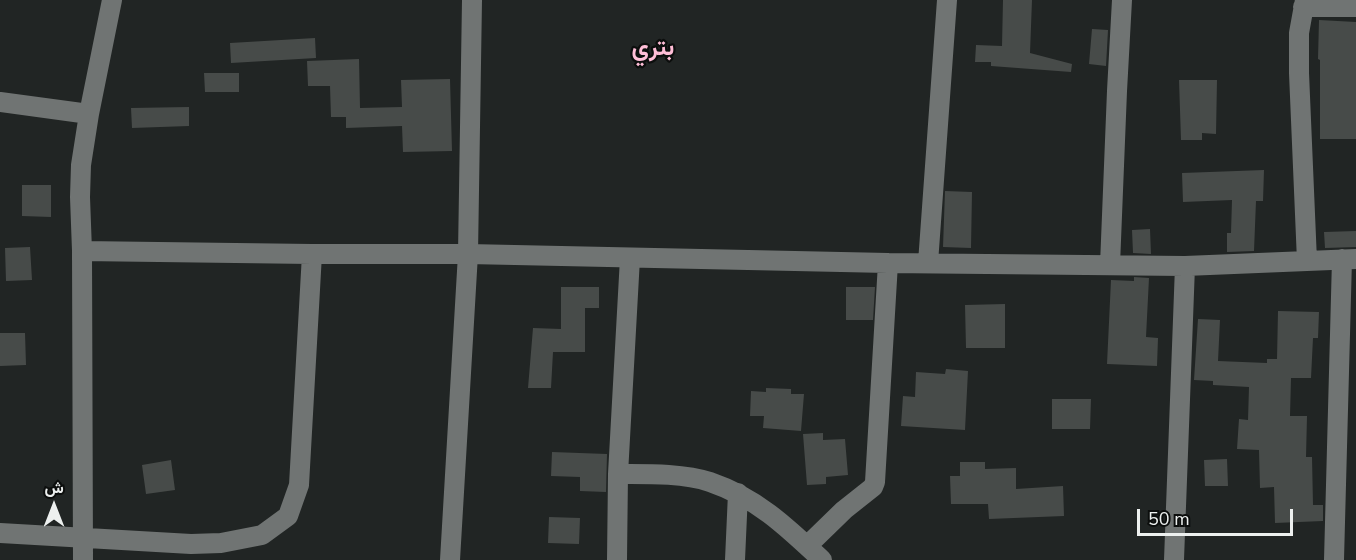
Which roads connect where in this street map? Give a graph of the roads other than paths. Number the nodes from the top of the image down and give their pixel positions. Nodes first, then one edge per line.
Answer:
1 (112, 0) edge
2 (472, 0) edge
3 (947, 0) edge
4 (1122, 0) edge
5 (1304, 4) edge
6 (1356, 7) edge
7 (0, 102) edge
8 (89, 114) junction
9 (82, 251) junction
10 (312, 254) junction
11 (468, 254) junction
12 (630, 258) junction
13 (1349, 259) edge
14 (1307, 261) junction
15 (888, 263) junction
16 (928, 263) junction
17 (1110, 265) junction
18 (1185, 266) junction
19 (618, 474) junction
20 (738, 493) junction
21 (0, 533) edge
22 (82, 538) junction
23 (807, 546) junction
24 (82, 560) edge
25 (450, 560) edge
26 (617, 560) edge
27 (735, 560) edge
28 (822, 560) edge
29 (1174, 560) edge
30 (1334, 560) edge

1 - 8 street
2 - 11 street
3 - 16 street
4 - 17 street
5 - 6 street
5 - 14 street
7 - 8 street
8 - 9 street
9 - 10 street
9 - 22 street
10 - 11 street
10 - 22 street
11 - 12 street
11 - 25 street
12 - 15 street
12 - 19 street
13 - 14 street
13 - 30 street
14 - 18 street
15 - 16 street
15 - 23 street
16 - 17 street
17 - 18 street
18 - 29 street
19 - 20 street
19 - 26 street
20 - 23 street
20 - 27 street
21 - 22 street
22 - 24 street
23 - 28 street

